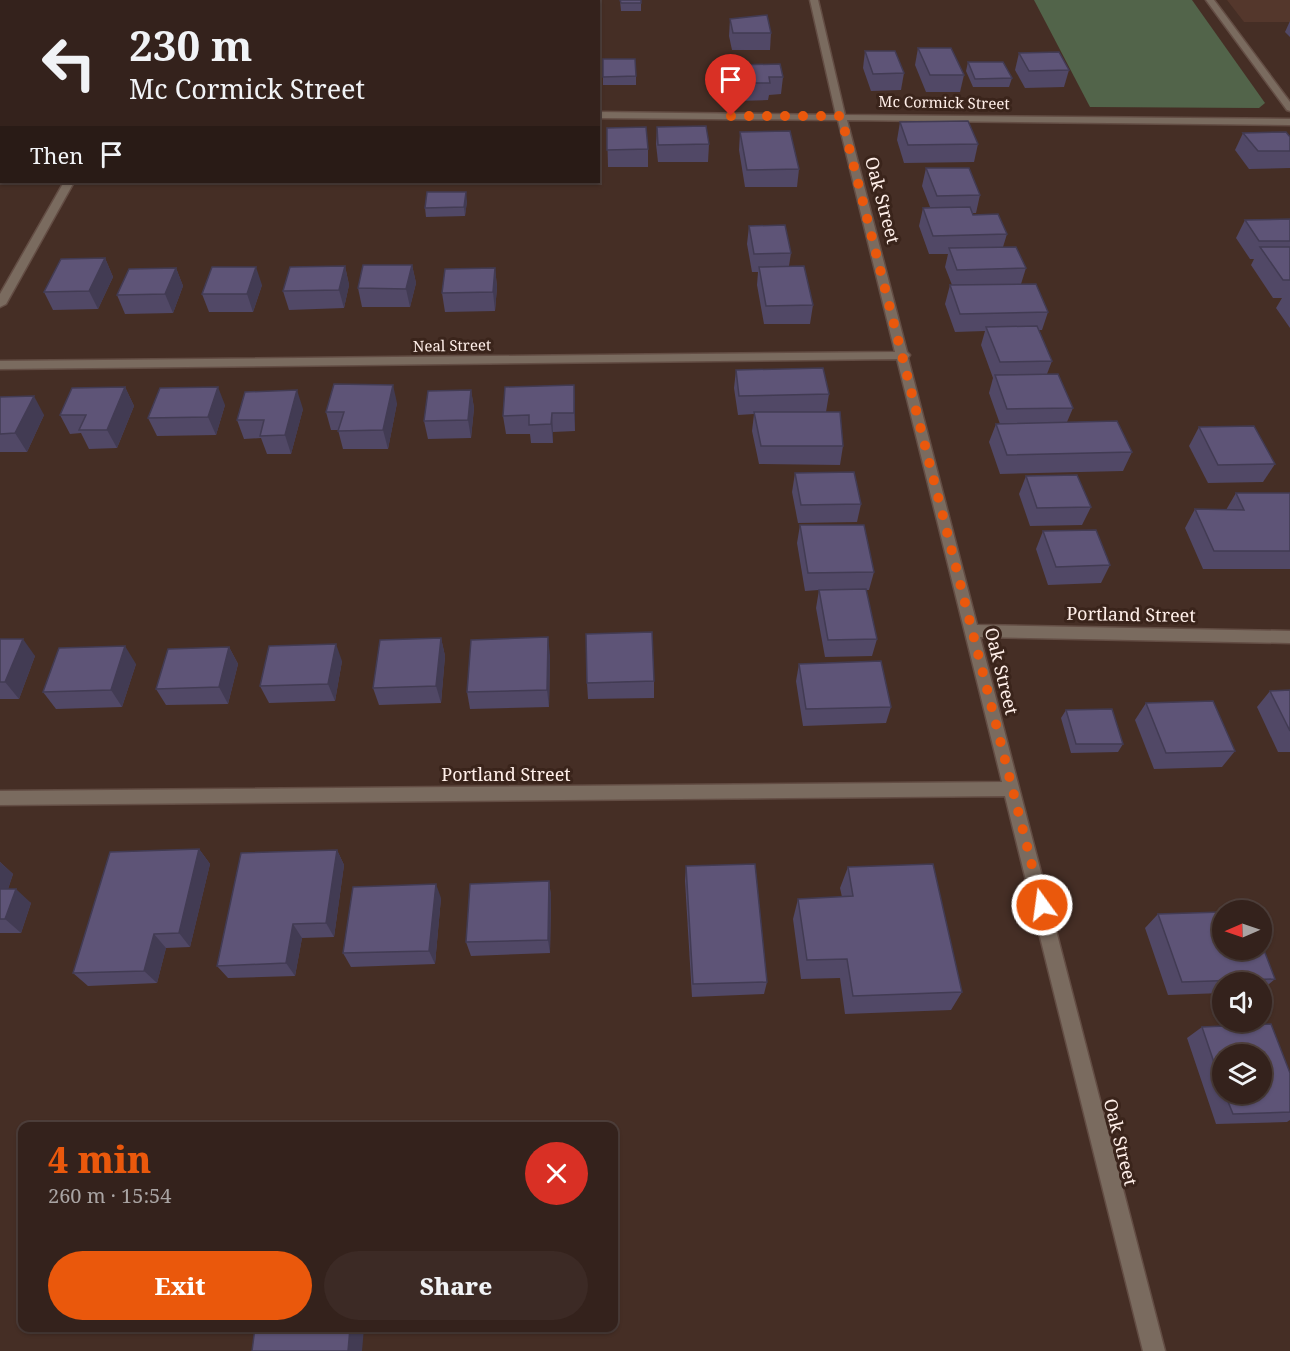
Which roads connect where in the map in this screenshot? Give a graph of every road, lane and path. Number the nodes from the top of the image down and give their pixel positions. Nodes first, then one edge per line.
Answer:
1 (814, 0) edge
2 (1210, 0) edge
3 (1290, 108) edge
4 (600, 115) edge
5 (841, 116) junction
6 (1290, 122) edge
7 (68, 183) edge
8 (0, 304) edge
9 (904, 355) junction
10 (0, 364) edge
11 (972, 631) junction
12 (1290, 637) edge
13 (1012, 789) junction
14 (0, 798) edge
15 (1154, 1351) edge

1 - 5 street, Oak Street
2 - 3 street
4 - 5 street, Mc Cormick Street
5 - 6 street, Mc Cormick Street
5 - 9 street, Oak Street
7 - 8 street
9 - 10 street, Neal Street
9 - 11 street, Oak Street
11 - 12 street, Portland Street
11 - 13 street, Oak Street
13 - 14 street, Portland Street
13 - 15 street, Oak Street

